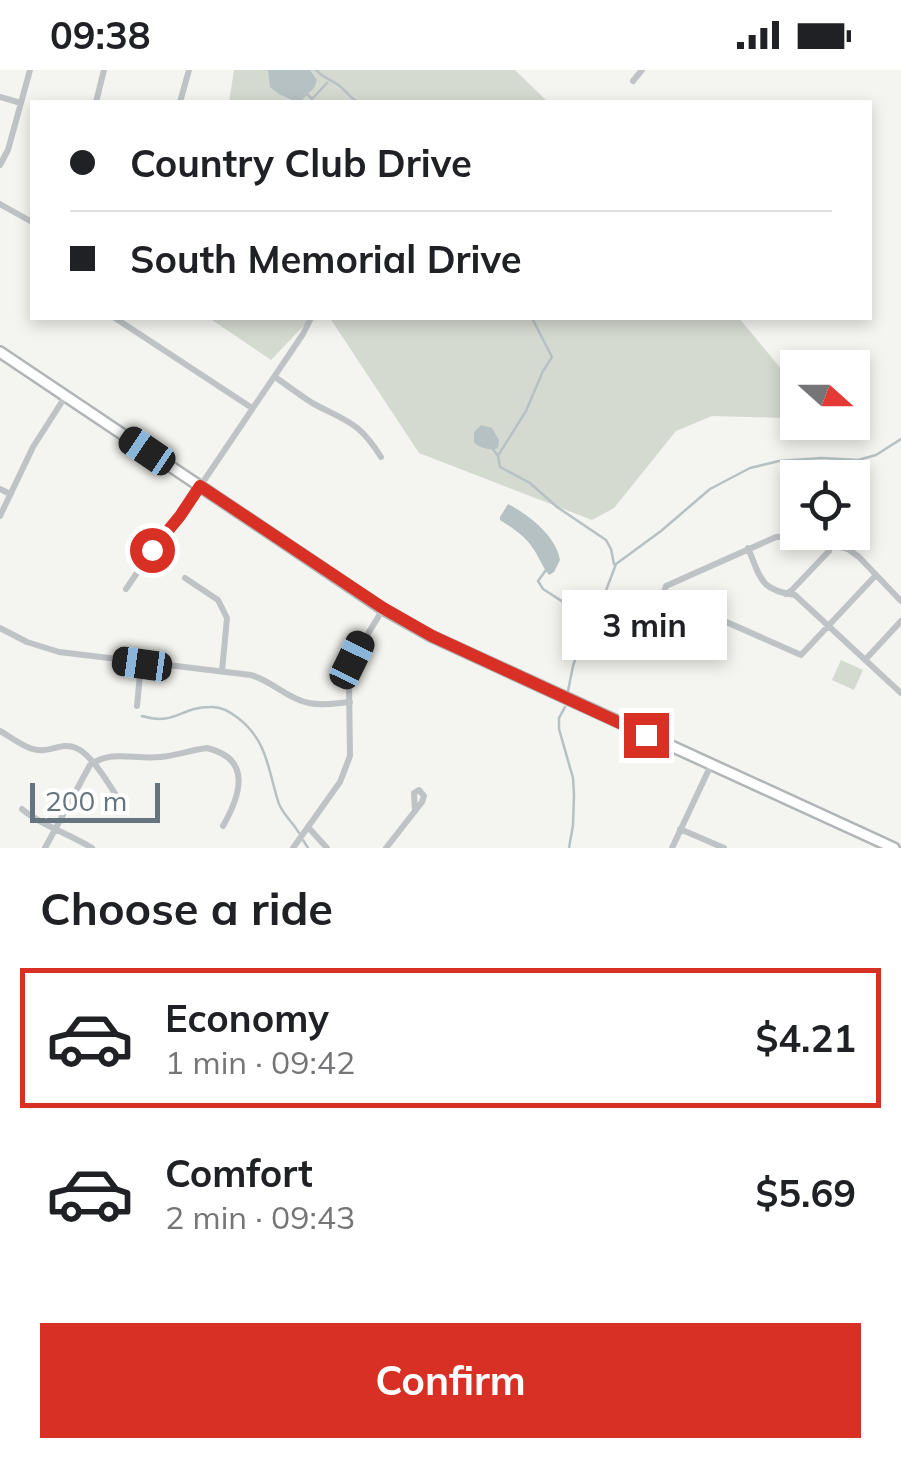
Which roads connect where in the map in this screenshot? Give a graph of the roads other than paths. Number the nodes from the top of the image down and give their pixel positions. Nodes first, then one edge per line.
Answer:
1 (30, 70) edge
2 (104, 70) edge
3 (189, 70) edge
4 (642, 70) edge
5 (634, 81) dead end
6 (0, 98) edge
7 (96, 100) edge
8 (181, 100) edge
9 (21, 103) junction
10 (0, 165) edge
11 (0, 204) edge
12 (30, 221) edge
13 (118, 320) edge
14 (309, 320) edge
15 (0, 352) edge
16 (275, 377) junction
17 (66, 396) junction
18 (252, 408) junction
19 (381, 457) dead end
20 (200, 486) junction
21 (0, 489) edge
22 (10, 494) junction
23 (0, 516) edge
24 (780, 537) edge
25 (748, 548) junction
26 (829, 550) edge
27 (848, 550) edge
28 (876, 575) junction
29 (185, 578) dead end
30 (126, 589) dead end
31 (785, 594) junction
32 (901, 602) edge
33 (383, 608) junction
34 (901, 622) edge
35 (828, 626) junction
36 (0, 628) edge
37 (865, 660) junction
38 (142, 664) junction
39 (222, 671) junction
40 (901, 694) edge
41 (350, 702) junction
42 (137, 706) dead end
43 (0, 731) edge
44 (93, 764) junction
45 (711, 765) junction
46 (22, 809) dead end
47 (126, 811) dead end
48 (415, 811) dead end
49 (223, 826) dead end
50 (56, 827) junction
51 (308, 827) junction
52 (680, 830) junction
53 (879, 845) edge
54 (45, 848) edge
55 (92, 848) edge
56 (293, 848) edge
57 (327, 848) edge
58 (386, 848) edge
59 (672, 848) edge
60 (724, 848) edge
61 (894, 848) edge

1 - 9 street
2 - 7 street
3 - 8 street
4 - 5 street
6 - 9 street
9 - 10 street
11 - 12 street
13 - 18 street
14 - 16 street
15 - 17 main road
16 - 18 street
16 - 19 street
17 - 20 main road
17 - 22 street
18 - 20 street
20 - 30 street
20 - 33 main road
21 - 22 street
22 - 23 street
24 - 25 street
25 - 31 street
25 - 35 street
26 - 31 street
27 - 28 street
28 - 32 street
28 - 35 street
29 - 39 street
31 - 35 street
33 - 41 street
33 - 45 main road
34 - 37 street
35 - 37 street
36 - 38 street
37 - 40 street
38 - 39 street
38 - 42 street
39 - 41 street
41 - 51 street
43 - 44 street
44 - 47 street
44 - 49 street
44 - 50 street
45 - 52 street
45 - 53 main road
46 - 50 street
48 - 58 street
50 - 54 street
50 - 55 street
51 - 56 street
51 - 57 street
52 - 59 street
52 - 60 street
53 - 61 main road

